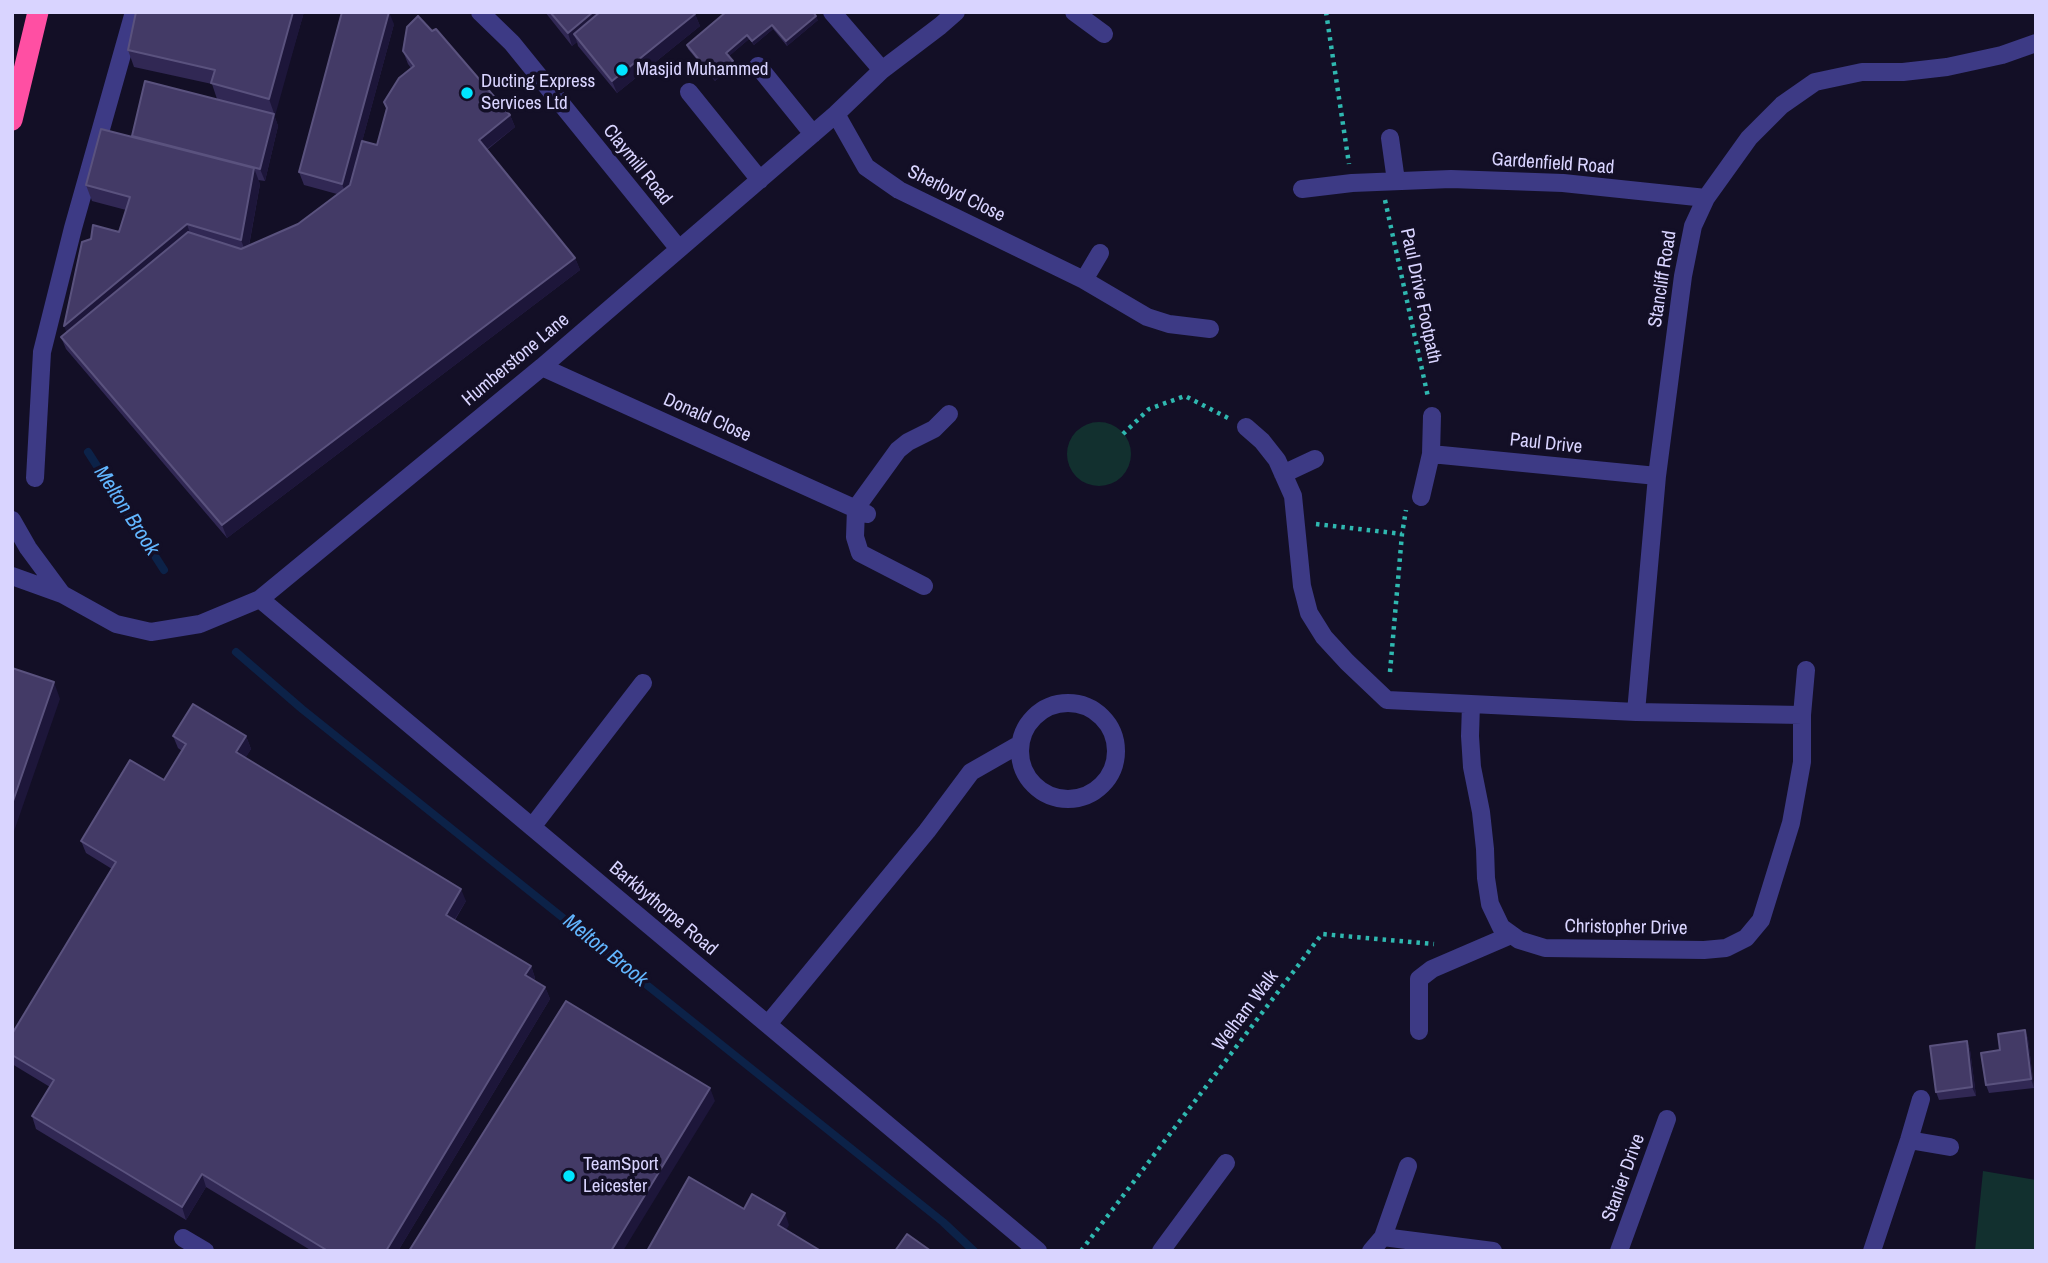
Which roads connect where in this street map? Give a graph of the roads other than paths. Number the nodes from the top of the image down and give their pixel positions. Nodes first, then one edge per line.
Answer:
1 (38, 12) edge
2 (134, 12) edge
3 (480, 12) edge
4 (832, 12) edge
5 (956, 12) edge
6 (1074, 12) edge
7 (1104, 34) dead end
8 (2036, 43) edge
9 (758, 66) dead end
10 (882, 71) junction
11 (689, 92) dead end
12 (836, 114) junction
13 (12, 120) edge
14 (813, 134) junction
15 (1390, 138) dead end
16 (760, 180) junction
17 (1388, 182) junction
18 (1302, 188) dead end
19 (1706, 198) junction
20 (679, 249) junction
21 (1100, 253) dead end
22 (1084, 280) junction
23 (1210, 329) dead end
24 (542, 367) junction
25 (949, 414) dead end
26 (1432, 416) road end
27 (1247, 427) road end
28 (1431, 454) junction
29 (1315, 459) dead end
30 (1283, 474) junction
31 (1657, 476) junction
32 (35, 478) dead end
33 (1421, 497) road end
34 (861, 511) junction
35 (12, 520) edge
36 (12, 576) edge
37 (924, 586) dead end
38 (62, 594) junction
39 (260, 599) junction
40 (1806, 670) dead end
41 (643, 682) dead end
42 (1471, 704) junction
43 (1636, 712) junction
44 (1802, 715) junction
45 (1020, 744) junction
46 (532, 827) junction
47 (1511, 935) junction
48 (768, 1024) junction
49 (1419, 1031) dead end
50 (1921, 1099) dead end
51 (1667, 1119) dead end
52 (1909, 1140) junction
53 (1950, 1147) dead end
54 (1226, 1163) dead end
55 (1408, 1166) dead end
56 (183, 1238) dead end
57 (1377, 1244) edge
58 (205, 1251) edge
59 (1038, 1251) edge
60 (1161, 1251) edge
61 (1493, 1251) edge
62 (1619, 1251) edge
63 (1872, 1251) edge

1 - 13 highway
2 - 32 street
3 - 20 street, Claymill Road
4 - 10 street
5 - 10 street, Humberstone Lane
6 - 7 street
8 - 19 street, Stancliff Road
9 - 14 street
10 - 12 street, Humberstone Lane
11 - 16 street
12 - 14 street, Humberstone Lane
12 - 22 street, Sherloyd Close
14 - 16 street, Humberstone Lane
15 - 17 street
16 - 20 street, Humberstone Lane
17 - 18 street, Gardenfield Road
17 - 19 street, Gardenfield Road
19 - 31 street, Stancliff Road
20 - 24 street, Humberstone Lane
21 - 22 street
22 - 23 street, Sherloyd Close
24 - 34 street, Donald Close
24 - 39 street, Humberstone Lane
25 - 34 street
26 - 28 street
27 - 30 street
28 - 31 street, Paul Drive
28 - 33 street
29 - 30 street
30 - 42 street
31 - 43 street, Stancliff Road
34 - 37 street
35 - 38 street, Humberstone Lane
36 - 38 street, Humberstone Lane
38 - 39 street, Humberstone Lane
39 - 46 street, Barkbythorpe Road
40 - 44 street, Christopher Drive
41 - 46 street
42 - 43 street
42 - 47 street
43 - 44 street
44 - 47 street, Christopher Drive
45 - 45 street
45 - 48 street
46 - 48 street, Barkbythorpe Road
47 - 49 street
48 - 59 street, Barkbythorpe Road
50 - 52 street
51 - 62 street, Stanier Drive
52 - 53 street
52 - 63 street
54 - 60 street
55 - 57 street
56 - 58 street
57 - 61 street

